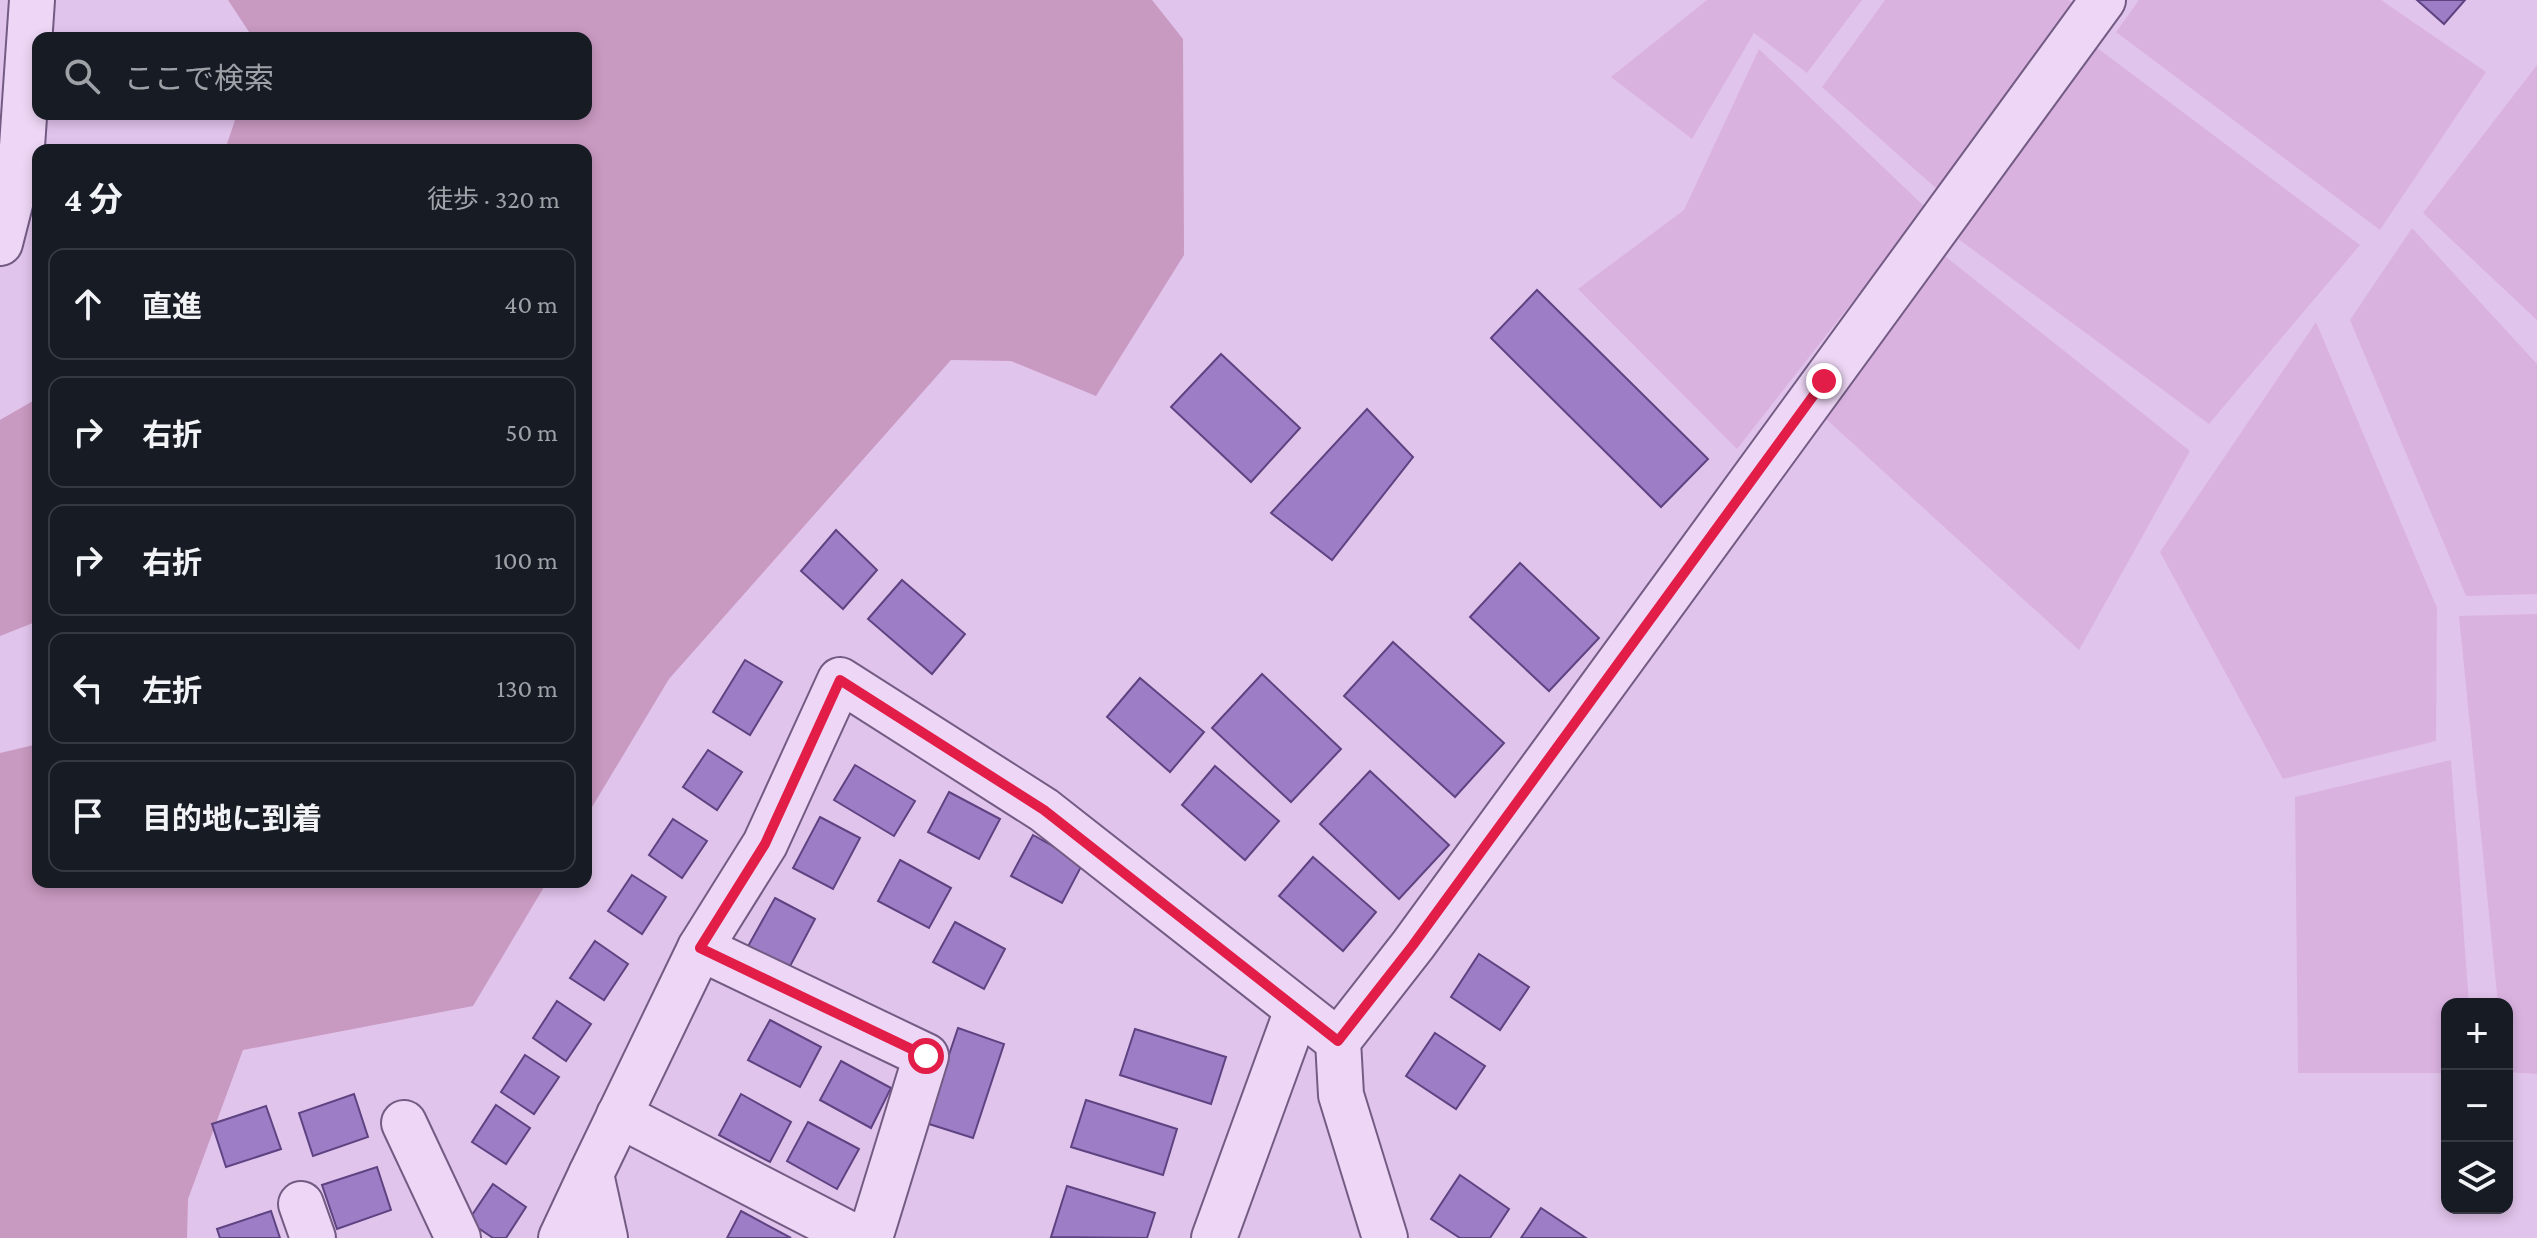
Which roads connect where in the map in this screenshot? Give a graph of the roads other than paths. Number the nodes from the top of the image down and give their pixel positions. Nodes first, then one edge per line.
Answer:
1 (32, 0) edge
2 (2103, 0) edge
3 (0, 243) edge
4 (700, 948) junction
5 (1297, 1010) junction
6 (1338, 1041) junction
7 (619, 1115) junction
8 (404, 1123) dead end
9 (591, 1174) junction
10 (458, 1238) edge
11 (561, 1238) edge
12 (605, 1238) edge
13 (857, 1238) edge
14 (870, 1238) edge
15 (1214, 1238) edge
16 (1385, 1238) edge

1 - 3 street
2 - 6 street
4 - 5 street
4 - 7 street
4 - 14 street
5 - 6 street
5 - 15 street
6 - 16 street
7 - 9 street
7 - 13 street
8 - 10 street
9 - 11 street
9 - 12 street

